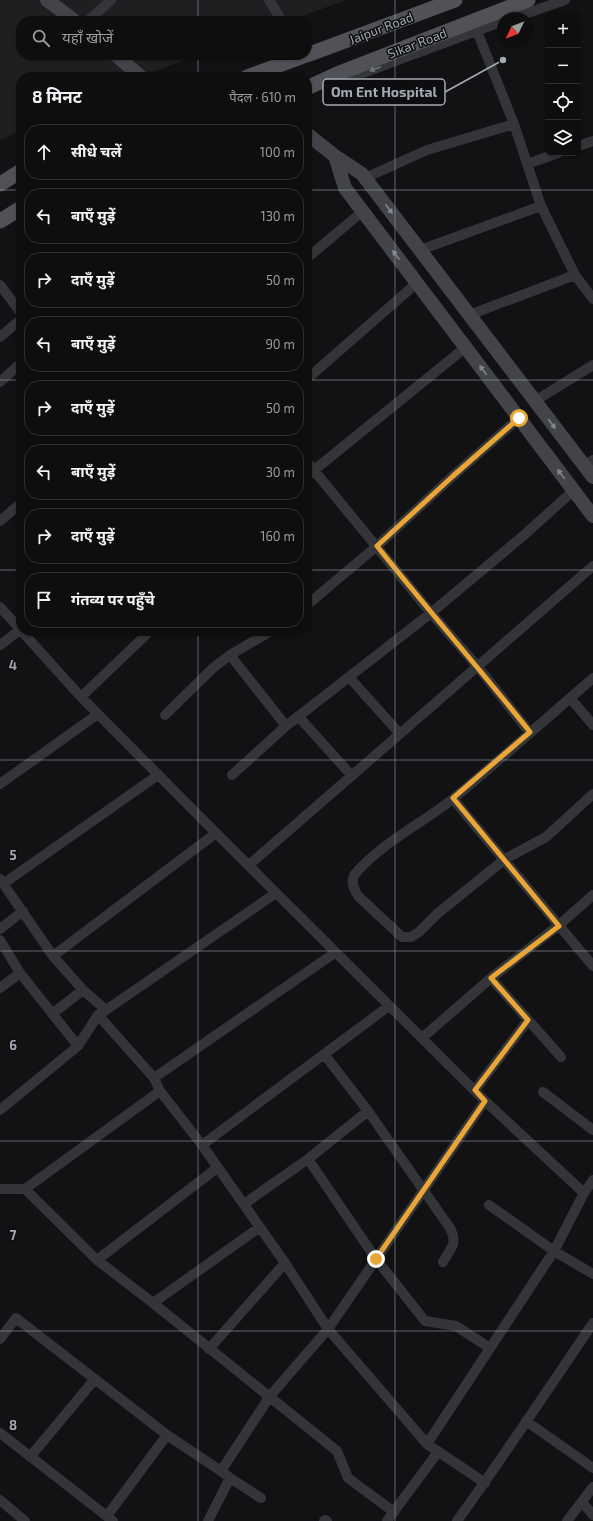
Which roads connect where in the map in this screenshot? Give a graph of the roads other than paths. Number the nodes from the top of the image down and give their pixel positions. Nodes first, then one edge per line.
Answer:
1 (47, 0) edge
2 (111, 0) edge
3 (269, 0) edge
4 (455, 0) edge
5 (528, 0) edge
6 (565, 0) edge
7 (530, 12) edge
8 (68, 16) edge
9 (93, 16) edge
10 (279, 16) edge
11 (497, 22) edge
12 (475, 26) junction
13 (312, 52) edge
14 (122, 60) edge
15 (292, 60) edge
16 (135, 72) edge
17 (260, 72) edge
18 (312, 86) edge
19 (514, 124) junction
20 (312, 138) edge
21 (593, 140) edge
22 (581, 145) edge
23 (335, 156) junction
24 (550, 156) edge
25 (527, 164) junction
26 (16, 174) edge
27 (365, 178) junction
28 (0, 184) edge
29 (541, 206) junction
30 (16, 211) edge
31 (363, 211) junction
32 (0, 221) edge
33 (420, 250) junction
34 (312, 254) edge
35 (431, 265) junction
36 (575, 275) junction
37 (414, 279) junction
38 (0, 285) edge
39 (593, 299) edge
40 (16, 306) edge
41 (469, 315) junction
42 (16, 323) edge
43 (0, 337) edge
44 (466, 347) junction
45 (593, 366) edge
46 (16, 368) edge
47 (312, 374) edge
48 (0, 382) edge
49 (535, 401) junction
50 (518, 416) junction
51 (589, 463) edge
52 (312, 471) edge
53 (312, 475) edge
54 (593, 477) edge
55 (574, 490) junction
56 (16, 507) edge
57 (593, 516) edge
58 (0, 521) edge
59 (377, 546) junction
60 (593, 566) edge
61 (312, 601) edge
62 (0, 607) edge
63 (431, 614) junction
64 (16, 625) edge
65 (16, 633) edge
66 (25, 636) edge
67 (145, 636) edge
68 (262, 636) edge
69 (0, 645) edge
70 (230, 655) junction
71 (478, 667) junction
72 (349, 677) junction
73 (593, 678) edge
74 (81, 697) junction
75 (570, 698) junction
76 (98, 714) junction
77 (165, 715) dead end
78 (298, 716) junction
79 (593, 725) edge
80 (286, 726) junction
81 (530, 732) junction
82 (400, 734) junction
83 (158, 775) junction
84 (232, 775) dead end
85 (352, 776) junction
86 (0, 784) edge
87 (593, 794) edge
88 (453, 798) junction
89 (216, 833) junction
90 (505, 859) junction
91 (249, 865) junction
92 (2, 881) edge
93 (276, 893) junction
94 (593, 895) edge
95 (22, 911) junction
96 (559, 926) junction
97 (0, 930) edge
98 (0, 940) edge
99 (336, 952) junction
100 (53, 956) junction
101 (593, 966) edge
102 (20, 973) junction
103 (491, 978) junction
104 (0, 988) edge
105 (83, 990) junction
106 (389, 1006) junction
107 (102, 1013) junction
108 (52, 1014) junction
109 (528, 1020) junction
110 (422, 1038) junction
111 (78, 1046) junction
112 (324, 1054) junction
113 (561, 1057) dead end
114 (154, 1078) junction
115 (475, 1090) junction
116 (160, 1091) junction
117 (543, 1092) dead end
118 (485, 1101) junction
119 (0, 1110) edge
120 (368, 1112) junction
121 (593, 1130) edge
122 (202, 1145) junction
123 (308, 1159) junction
124 (217, 1168) junction
125 (593, 1180) edge
126 (25, 1189) junction
127 (0, 1190) edge
128 (424, 1190) junction
129 (584, 1193) junction
130 (244, 1204) junction
131 (489, 1206) dead end
132 (260, 1227) junction
133 (554, 1251) junction
134 (376, 1259) junction
135 (96, 1260) junction
136 (285, 1262) junction
137 (443, 1262) dead end
138 (593, 1274) edge
139 (154, 1303) junction
140 (593, 1323) edge
141 (328, 1329) junction
142 (0, 1339) edge
143 (209, 1348) junction
144 (490, 1348) junction
145 (95, 1379) junction
146 (270, 1396) junction
147 (526, 1421) junction
148 (0, 1434) edge
149 (167, 1435) junction
150 (427, 1444) junction
151 (438, 1452) junction
152 (30, 1457) junction
153 (593, 1468) edge
154 (221, 1471) junction
155 (230, 1478) junction
156 (485, 1483) junction
157 (593, 1487) edge
158 (261, 1498) dead end
159 (0, 1500) edge
160 (582, 1502) junction
161 (394, 1512) junction
162 (593, 1515) edge
163 (110, 1519) edge
164 (25, 1521) edge
165 (208, 1521) edge
166 (387, 1521) edge
167 (457, 1521) edge
168 (567, 1521) edge

1 - 8 street
2 - 9 street
3 - 10 street
4 - 13 main road, Jaipur Road
5 - 12 main road, Sikar Road
6 - 7 street
11 - 12 street
12 -> 18 main road, Sikar Road
12 - 19 street
14 - 16 street
15 - 17 main road, Jaipur Road
19 - 25 street
19 - 27 street
20 - 23 street
21 - 22 street
23 - 27 street
23 - 31 street
24 - 25 street
25 - 29 street
26 - 28 main road
27 -> 33 street
29 - 33 street
29 - 36 street
30 - 32 main road
31 - 34 street
37 -> 31 street
33 - 35 street
35 - 37 street
35 - 41 street
36 - 39 street
36 - 41 street
37 - 44 street
37 - 47 street
38 - 40 street
41 - 49 street
42 - 43 street
50 -> 44 street
44 - 52 street
45 - 49 street
46 - 48 street
49 - 50 street
49 -> 51 street
55 -> 50 street
50 - 59 street
51 - 54 street
53 - 59 street
55 - 57 street
55 - 63 street
56 - 58 street
59 - 61 street
59 - 63 street
60 - 71 street
62 - 64 street
63 - 71 street
63 - 72 street
65 - 69 street
66 - 74 street
67 - 74 street
68 - 70 street
70 - 77 street
70 - 80 street
71 - 81 street
71 - 82 street
72 - 78 street
72 - 82 street
73 - 75 street
74 - 76 street
75 - 79 street
75 - 81 street
76 - 83 street
76 - 86 street
78 - 80 street
78 - 85 street
80 - 84 street
81 - 88 street
82 - 85 street
83 - 89 street
83 - 92 street
85 - 91 street
87 - 90 street
88 - 90 street
88 - 90 street
89 - 91 street
89 - 100 street
90 - 96 street
91 - 93 street
92 - 95 street
93 - 99 street
93 - 107 street
94 - 96 street
95 - 97 street
95 - 100 street
96 - 101 street
96 - 103 street
98 - 102 street
99 - 106 street
99 - 114 street
100 - 105 street
102 - 104 street
102 - 108 street
103 - 109 street
103 - 110 street
105 - 107 street
105 - 108 street
106 - 110 street
106 - 112 street
107 - 111 street
107 - 114 street
108 - 111 street
109 - 113 street
109 - 115 street
110 - 115 street
111 - 119 street
112 - 120 street
112 - 122 street
114 - 116 street
115 - 118 street
116 - 122 street
116 - 126 street
117 - 121 street
118 - 128 street
118 - 129 street
120 - 123 street
120 - 128 street
122 - 124 street
123 - 130 street
123 - 134 street
124 - 130 street
124 - 135 street
125 - 129 street
126 - 127 street
126 - 135 street
128 - 134 street
128 - 137 street
129 - 133 street
130 - 132 street
131 - 133 street
132 - 136 street
132 - 139 street
133 - 138 street
133 - 144 street
134 - 141 street
134 - 144 street
135 - 139 street
136 - 141 street
136 - 143 street
139 - 143 street
140 - 147 street
141 - 146 street
141 - 150 street
142 - 145 street
143 - 146 street
144 - 150 street
145 - 149 street
145 - 152 street
146 - 154 street
146 - 161 street
147 - 153 street
147 - 156 street
148 - 152 street
149 - 154 street
149 - 163 street
150 - 151 street
151 - 156 street
151 - 161 street
152 - 163 street
154 - 155 street
155 - 158 street
155 - 165 street
156 - 167 street
157 - 160 street
159 - 164 street
160 - 162 street
160 - 168 street
161 - 166 street

